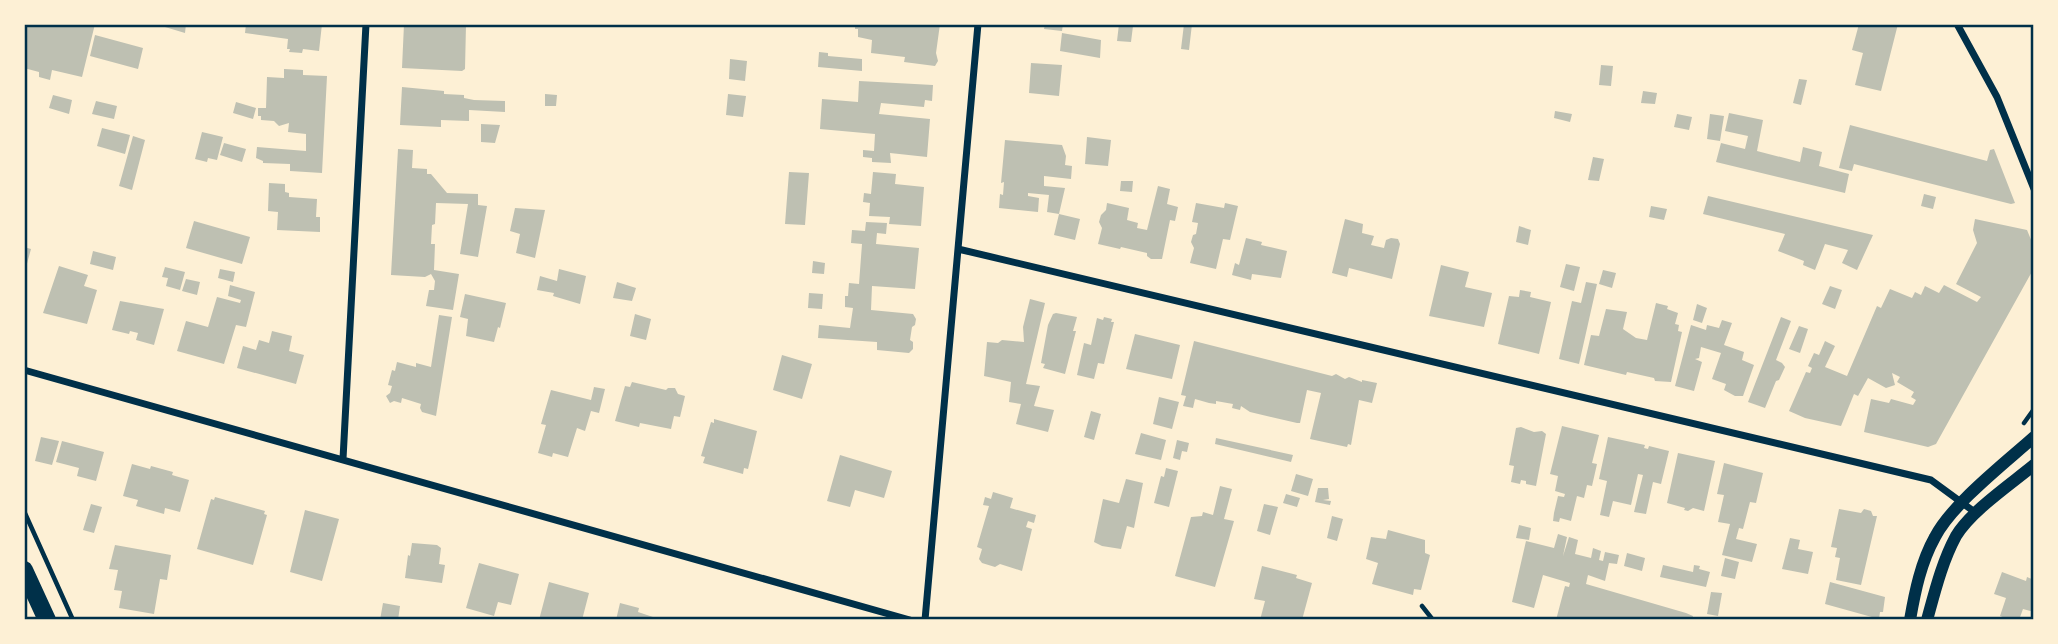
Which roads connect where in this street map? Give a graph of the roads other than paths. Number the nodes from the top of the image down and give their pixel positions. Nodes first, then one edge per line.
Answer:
1 (366, 24) edge
2 (978, 24) edge
3 (1957, 24) edge
4 (2034, 189) edge
5 (958, 249) junction
6 (24, 370) edge
7 (2034, 437) edge
8 (343, 459) junction
9 (2034, 465) edge
10 (1962, 503) junction
11 (1977, 514) junction
12 (24, 570) edge
13 (47, 620) edge
14 (910, 620) edge
15 (925, 620) edge
16 (1910, 620) edge
17 (1927, 620) edge

1 - 8 street
2 - 5 street
3 - 4 street
5 - 10 street
5 - 15 street
6 - 8 street
7 - 10 street
8 - 14 street
9 - 11 street
10 - 11 street
10 - 16 street
11 - 17 street
12 - 13 main road

